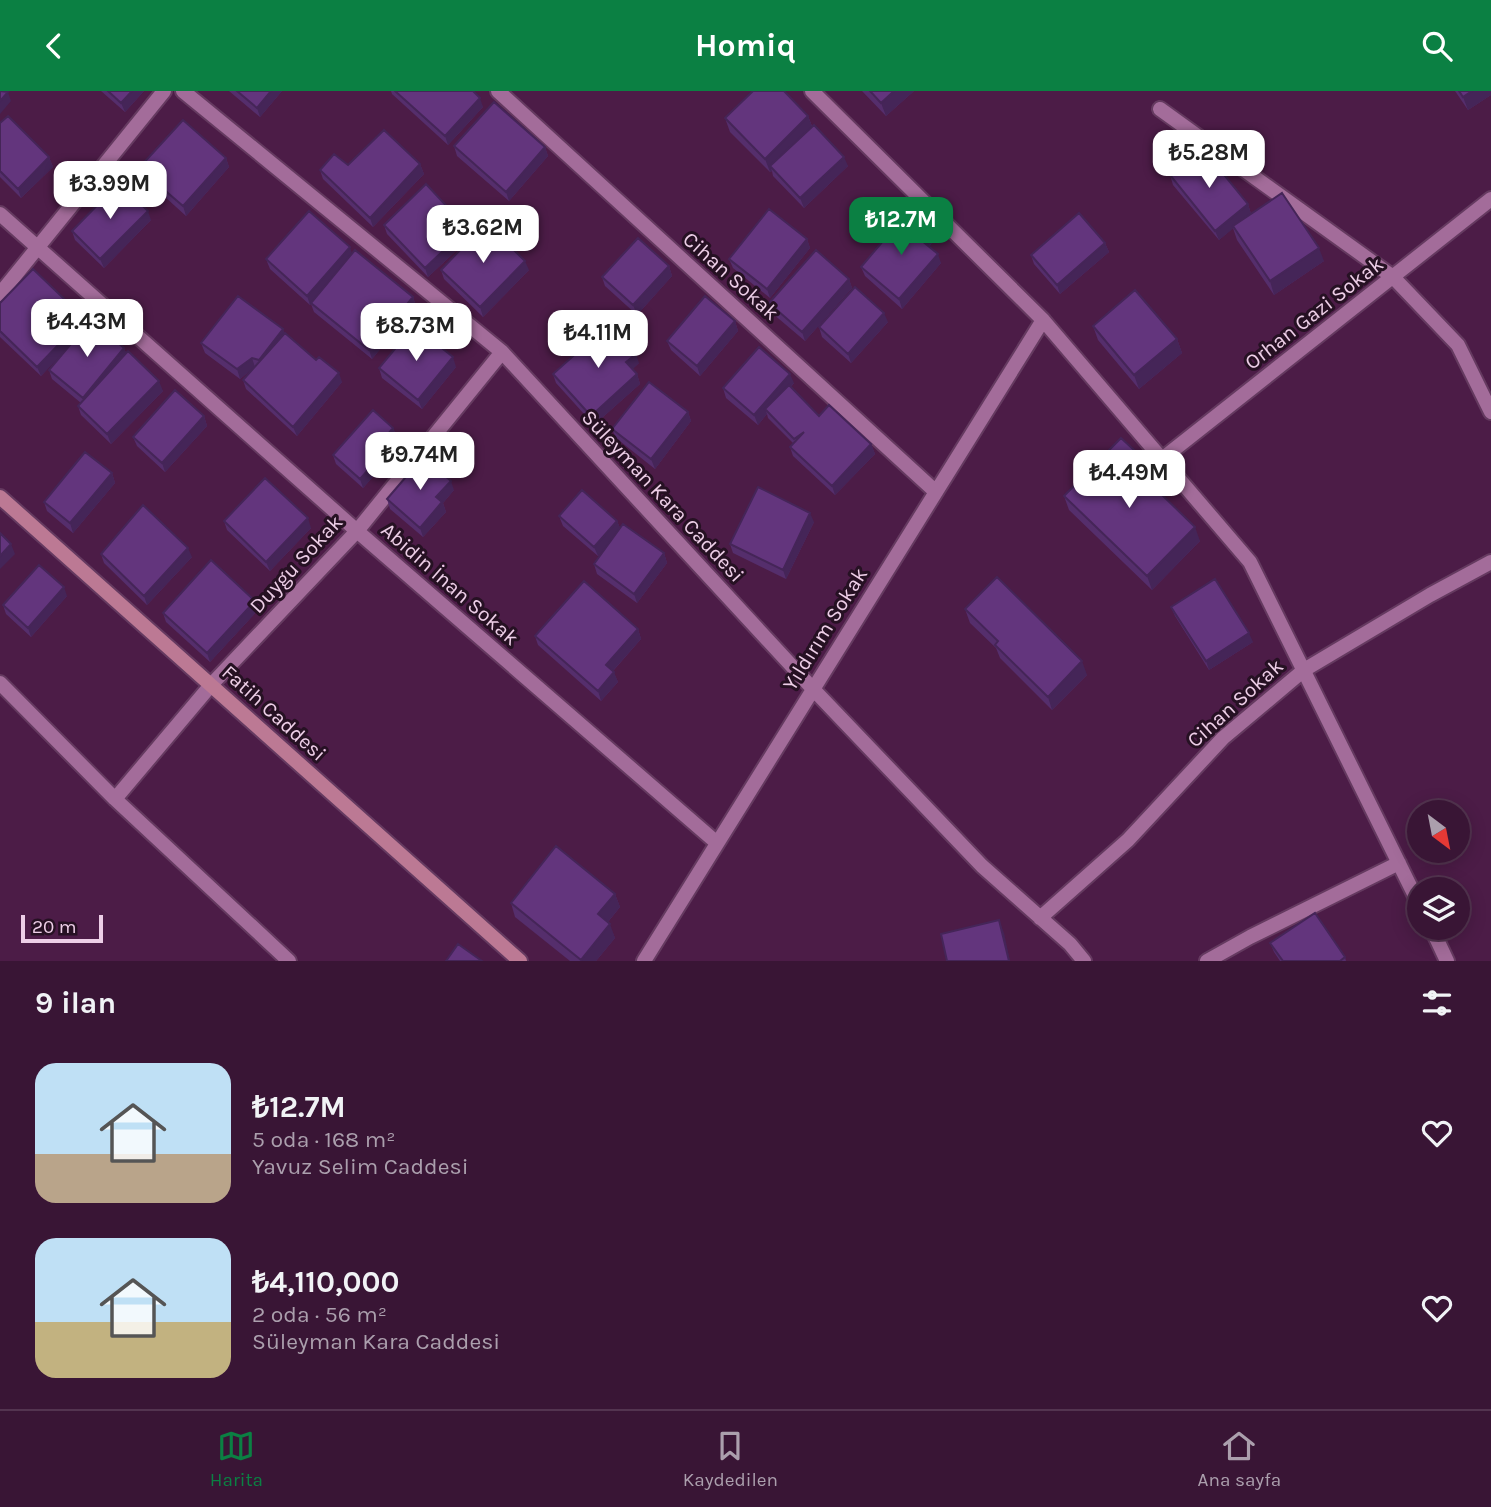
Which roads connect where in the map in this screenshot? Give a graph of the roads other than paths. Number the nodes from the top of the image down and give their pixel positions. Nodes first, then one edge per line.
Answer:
1 (164, 91) edge
2 (183, 91) edge
3 (498, 91) edge
4 (812, 91) edge
5 (1160, 109) dead end
6 (1491, 199) edge
7 (0, 214) edge
8 (38, 248) junction
9 (1393, 278) junction
10 (0, 295) edge
11 (1043, 320) junction
12 (502, 352) junction
13 (1491, 412) edge
14 (1162, 459) junction
15 (936, 492) junction
16 (0, 496) edge
17 (357, 531) junction
18 (1491, 562) edge
19 (1304, 670) junction
20 (0, 683) edge
21 (211, 685) junction
22 (813, 689) junction
23 (115, 799) junction
24 (717, 843) junction
25 (1399, 863) junction
26 (1407, 879) edge
27 (1041, 918) junction
28 (1437, 940) edge
29 (289, 961) edge
30 (520, 961) edge
31 (644, 961) edge
32 (1084, 961) edge
33 (1207, 961) edge
34 (1447, 961) edge

1 - 8 street
2 - 12 street, Süleyman Kara Caddesi
3 - 15 street, Cihan Sokak
4 - 11 street
5 - 9 street
6 - 9 street, Orhan Gazi Sokak
7 - 8 street, Abidin İnan Sokak
8 - 10 street
8 - 17 street, Abidin İnan Sokak
9 - 13 street
9 - 14 street, Orhan Gazi Sokak
11 - 14 street
11 - 15 street, Yıldırım Sokak
12 - 17 street, Duygu Sokak
12 - 22 street, Süleyman Kara Caddesi
14 - 19 street
15 - 22 street, Yıldırım Sokak
16 - 21 street, Fatih Caddesi
17 - 21 street, Duygu Sokak
17 - 24 street, Abidin İnan Sokak
18 - 19 street, Cihan Sokak
19 - 25 street
19 - 27 street, Cihan Sokak
20 - 23 street
21 - 23 street, Duygu Sokak
21 - 30 street, Fatih Caddesi
22 - 24 street, Yıldırım Sokak
22 - 27 street, Süleyman Kara Caddesi
23 - 29 street
24 - 31 street, Yıldırım Sokak
25 - 26 street
25 - 33 street
27 - 32 street, Süleyman Kara Caddesi
28 - 34 street

